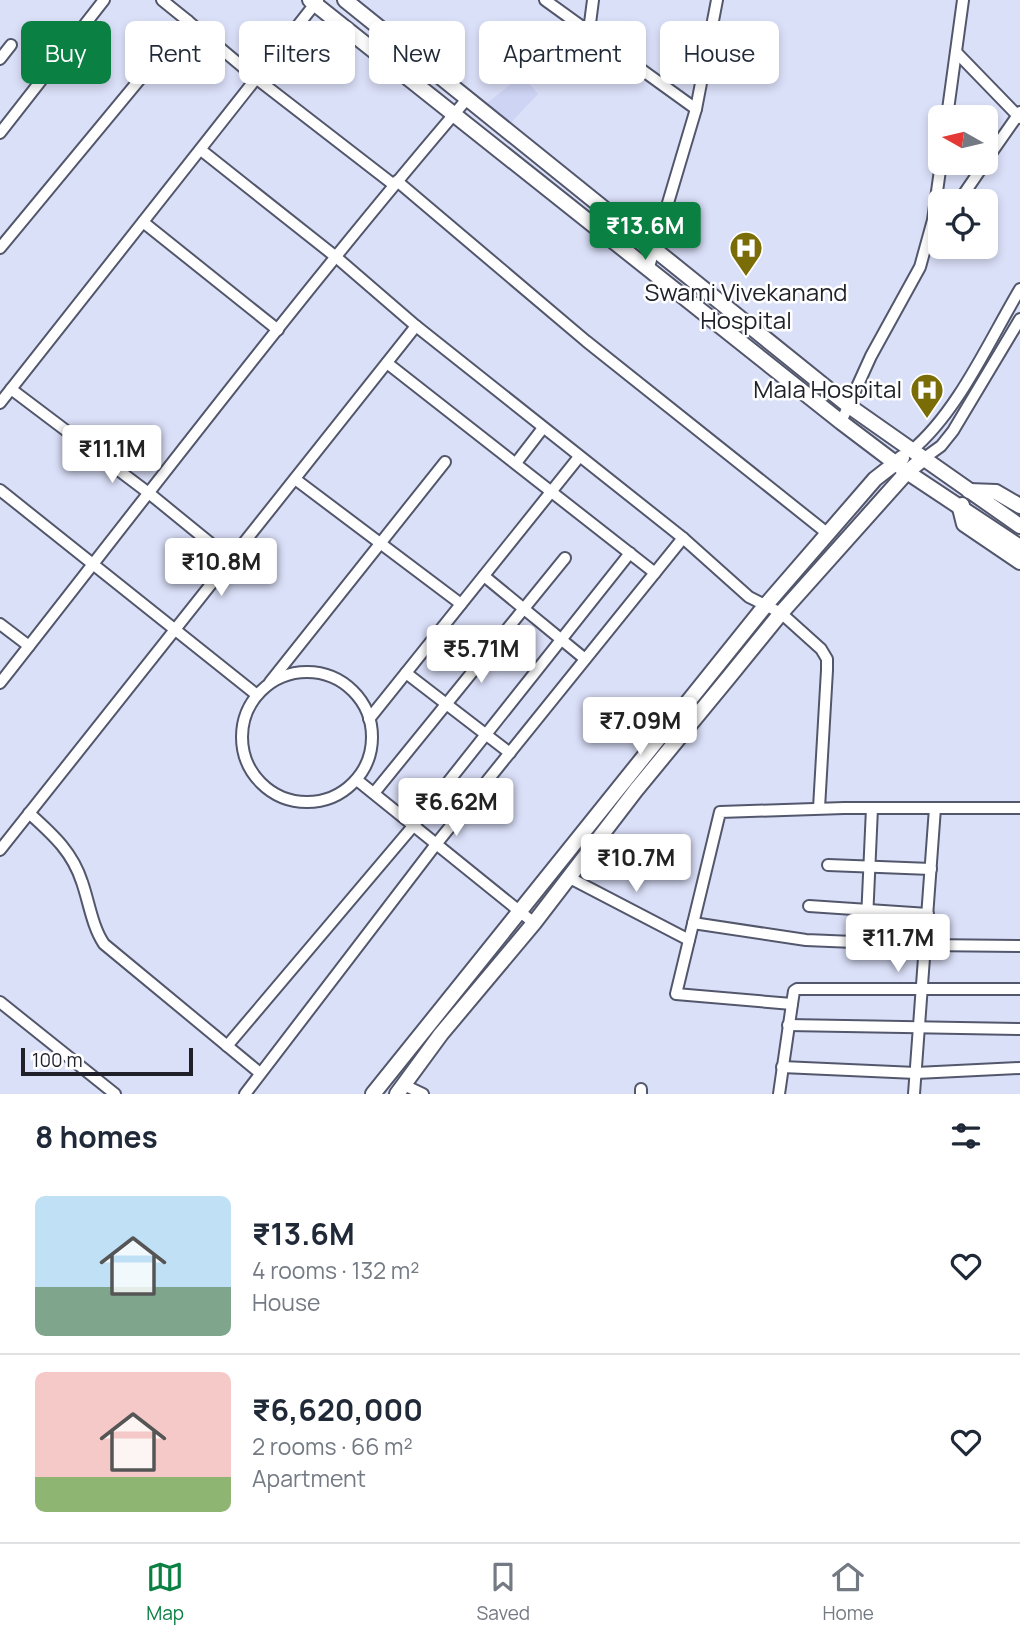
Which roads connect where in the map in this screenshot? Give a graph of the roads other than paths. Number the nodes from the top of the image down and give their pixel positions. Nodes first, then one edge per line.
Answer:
1 (104, 0) edge
2 (162, 0) edge
3 (545, 0) edge
4 (593, 0) edge
5 (716, 0) edge
6 (963, 0) edge
7 (314, 1) edge
8 (351, 2) edge
9 (188, 21) edge
10 (299, 21) edge
11 (575, 21) edge
12 (590, 21) edge
13 (11, 45) dead end
14 (225, 52) edge
15 (956, 52) junction
16 (0, 59) edge
17 (239, 64) edge
18 (646, 73) edge
19 (136, 84) edge
20 (253, 84) edge
21 (264, 84) edge
22 (467, 99) junction
23 (949, 105) edge
24 (696, 109) junction
25 (454, 115) junction
26 (1019, 115) edge
27 (0, 133) edge
28 (998, 144) edge
29 (201, 150) junction
30 (396, 183) junction
31 (143, 222) junction
32 (928, 244) edge
33 (0, 248) edge
34 (655, 248) junction
35 (336, 257) junction
36 (648, 270) junction
37 (1020, 289) edge
38 (1020, 319) edge
39 (416, 326) junction
40 (278, 330) junction
41 (387, 363) junction
42 (11, 389) junction
43 (0, 403) edge
44 (849, 406) junction
45 (841, 422) junction
46 (543, 428) junction
47 (917, 455) junction
48 (579, 457) junction
49 (445, 462) dead end
50 (895, 462) junction
51 (516, 463) junction
52 (907, 472) junction
53 (295, 479) junction
54 (0, 489) edge
55 (551, 491) junction
56 (969, 491) junction
57 (150, 494) junction
58 (1020, 506) edge
59 (960, 508) junction
60 (1020, 526) edge
61 (827, 533) junction
62 (683, 538) junction
63 (379, 543) junction
64 (1020, 547) edge
65 (630, 553) junction
66 (565, 558) dead end
67 (231, 560) junction
68 (1020, 562) edge
69 (94, 565) junction
70 (655, 573) junction
71 (484, 576) junction
72 (461, 604) junction
73 (765, 606) junction
74 (523, 608) junction
75 (781, 613) junction
76 (0, 624) edge
77 (175, 630) junction
78 (561, 639) junction
79 (29, 646) junction
80 (585, 659) junction
81 (406, 673) junction
82 (0, 682) edge
83 (268, 684) junction
84 (257, 695) junction
85 (446, 703) junction
86 (369, 719) junction
87 (485, 734) junction
88 (510, 753) junction
89 (357, 779) junction
90 (374, 793) junction
91 (819, 808) junction
92 (872, 808) junction
93 (935, 808) junction
94 (1020, 808) edge
95 (29, 813) junction
96 (414, 825) junction
97 (437, 843) junction
98 (0, 850) edge
99 (828, 865) dead end
100 (869, 867) junction
101 (931, 870) junction
102 (568, 877) junction
103 (809, 906) dead end
104 (868, 910) junction
105 (520, 911) junction
106 (928, 914) junction
107 (534, 923) junction
108 (693, 923) junction
109 (689, 940) junction
110 (866, 942) junction
111 (925, 945) junction
112 (1020, 946) edge
113 (1020, 989) edge
114 (922, 990) junction
115 (0, 1002) edge
116 (792, 1004) junction
117 (789, 1025) junction
118 (919, 1029) junction
119 (1020, 1029) edge
120 (227, 1046) junction
121 (782, 1067) junction
122 (1020, 1068) edge
123 (260, 1073) junction
124 (916, 1073) junction
125 (400, 1090) edge
126 (115, 1094) edge
127 (245, 1094) edge
128 (373, 1094) edge
129 (423, 1094) edge
130 (779, 1094) edge
131 (914, 1094) edge

1 - 27 street
2 - 9 street
3 - 11 street
4 - 12 street
5 - 24 street
6 - 15 street
7 - 10 street
7 - 25 main road
8 - 22 main road
13 - 16 street
14 - 17 street
15 - 23 street
15 - 26 street
18 - 24 street
19 - 33 street
20 - 29 street
21 - 30 street
22 - 25 street
22 - 34 main road
24 - 34 street
25 - 30 street
25 - 36 main road
26 - 28 street
29 - 31 street
29 - 35 street
30 - 35 street
30 - 61 street
31 - 40 street
31 - 42 street
32 - 44 street
34 - 36 street
34 - 44 main road
35 - 39 street
35 - 40 street
36 - 45 main road
37 - 47 street
38 - 47 street
39 - 41 street
39 - 46 street
40 - 57 street
41 - 51 street
41 - 53 street
42 - 43 street
42 - 57 street
44 - 45 street
44 - 47 main road
45 - 50 main road
46 - 48 street
46 - 51 street
47 - 50 main road
47 - 52 main road
47 - 56 main road
48 - 55 street
48 - 62 street
49 - 63 street
50 - 52 main road
50 - 61 main road
51 - 55 street
52 - 59 main road
52 - 75 main road
53 - 63 street
53 - 67 street
54 - 69 street
55 - 65 street
55 - 71 street
56 - 58 main road
56 - 59 main road
56 - 60 main road
57 - 67 street
57 - 69 street
59 - 64 main road
59 - 68 main road
61 - 73 main road
62 - 70 street
62 - 73 street
63 - 72 street
63 - 83 street
65 - 70 street
65 - 78 street
66 - 74 street
67 - 77 street
69 - 77 street
69 - 79 street
70 - 80 street
71 - 72 street
71 - 74 street
72 - 81 street
73 - 75 street
73 - 105 main road
74 - 78 street
74 - 85 street
75 - 91 street
75 - 102 main road
76 - 79 street
77 - 84 street
77 - 95 street
78 - 80 street
78 - 87 street
79 - 82 street
80 - 88 street
81 - 85 street
81 - 86 street
83 - 84 street
83 - 86 street
84 - 89 street
85 - 87 street
85 - 90 street
86 - 89 street
87 - 88 street
87 - 96 street
88 - 97 street
89 - 90 street
90 - 96 street
91 - 92 street
91 - 108 street
92 - 93 street
92 - 100 street
93 - 94 street
93 - 101 street
95 - 98 street
95 - 120 street
96 - 97 street
96 - 120 street
97 - 105 street
97 - 123 street
99 - 100 street
100 - 101 street
100 - 104 street
101 - 106 street
102 - 107 main road
102 - 109 street
103 - 104 street
104 - 106 street
104 - 110 street
105 - 107 street
105 - 128 main road
106 - 111 street
107 - 125 main road
108 - 109 street
108 - 110 street
109 - 116 street
110 - 111 street
111 - 112 street
111 - 114 street
113 - 114 street
114 - 116 street
114 - 118 street
115 - 126 street
116 - 117 street
117 - 118 street
117 - 121 street
118 - 119 street
118 - 124 street
120 - 123 street
121 - 124 street
121 - 130 street
122 - 124 street
123 - 127 street
124 - 131 street
125 - 129 street

